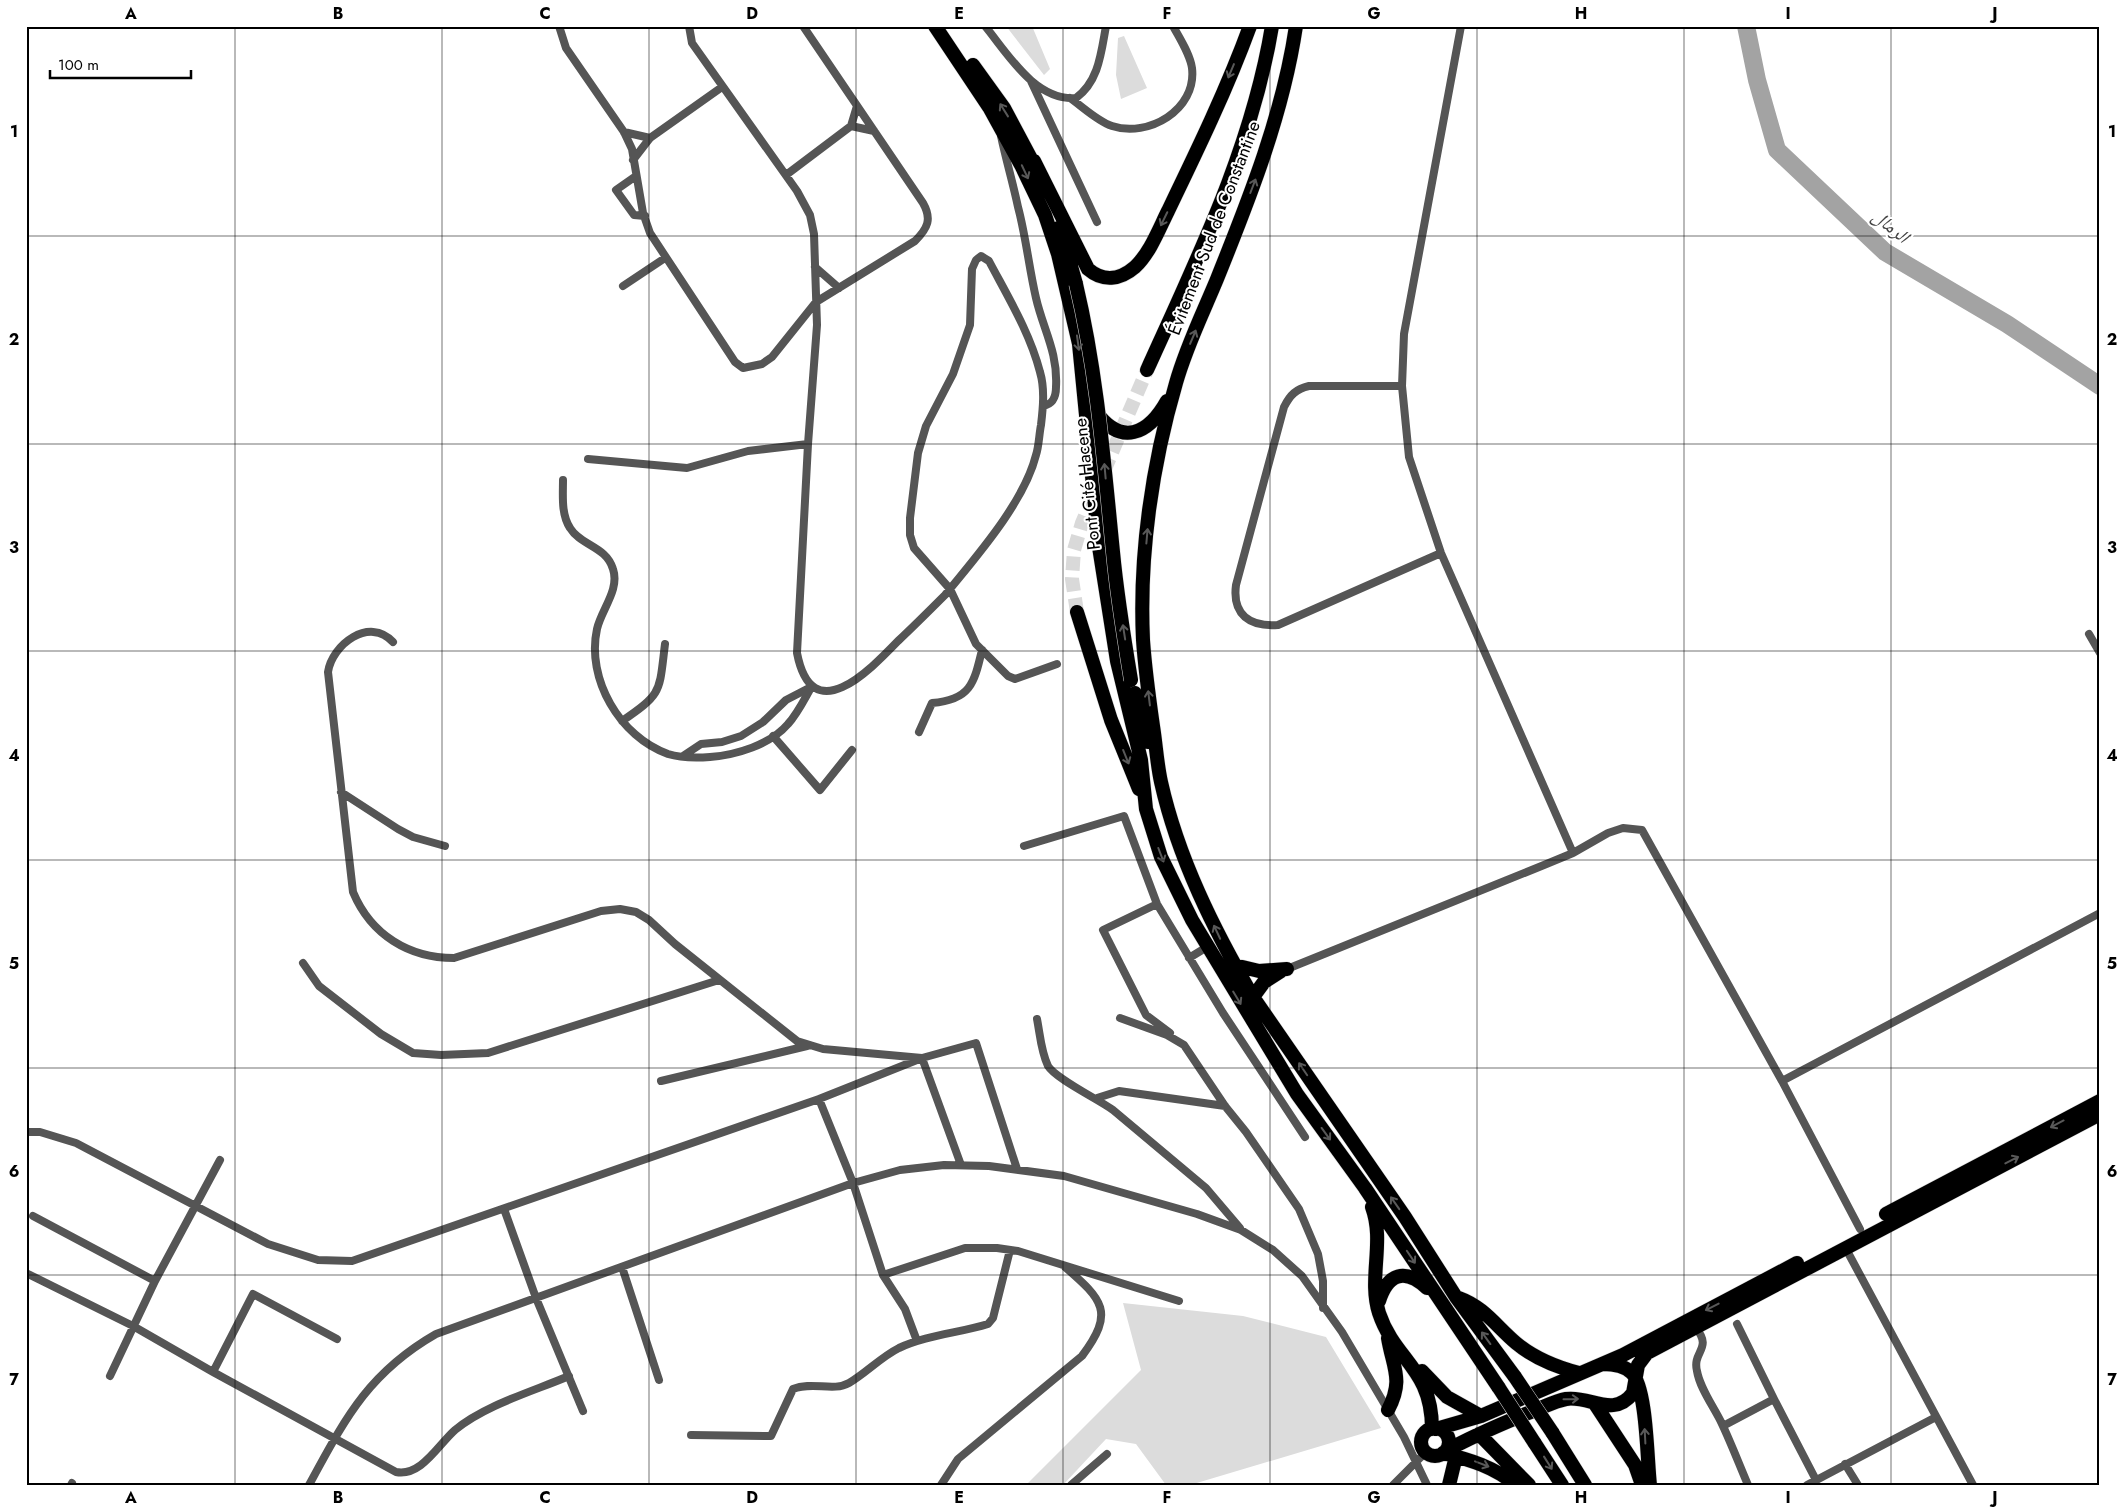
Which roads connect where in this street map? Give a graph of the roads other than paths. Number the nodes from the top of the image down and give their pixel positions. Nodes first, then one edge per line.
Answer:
1 (559, 26) edge
2 (689, 26) edge
3 (803, 26) edge
4 (935, 26) edge
5 (945, 26) edge
6 (986, 26) edge
7 (1106, 26) edge
8 (1173, 26) edge
9 (1250, 26) edge
10 (1272, 26) edge
11 (1296, 26) edge
12 (1461, 26) edge
13 (1030, 79) junction
14 (722, 87) junction
15 (1070, 98) junction
16 (857, 106) junction
17 (999, 124) junction
18 (851, 126) junction
19 (874, 130) junction
20 (624, 132) junction
21 (650, 138) junction
22 (633, 160) junction
23 (1034, 162) junction
24 (786, 175) junction
25 (636, 176) junction
26 (644, 216) junction
27 (1097, 222) dead end
28 (665, 258) junction
29 (815, 267) junction
30 (623, 286) dead end
31 (839, 288) junction
32 (816, 302) junction
33 (1147, 370) tunnel mouth
34 (1176, 382) junction
35 (1402, 386) junction
36 (1083, 395) junction
37 (1042, 406) junction
38 (808, 444) junction
39 (588, 459) dead end
40 (563, 480) dead end
41 (1442, 553) junction
42 (950, 589) junction
43 (1077, 612) tunnel mouth
44 (2089, 634) dead end
45 (393, 642) dead end
46 (665, 644) dead end
47 (982, 650) junction
48 (2100, 653) edge
49 (1057, 664) dead end
50 (1127, 680) junction
51 (812, 686) junction
52 (622, 721) junction
53 (919, 732) dead end
54 (773, 736) junction
55 (852, 750) dead end
56 (683, 756) junction
57 (1161, 781) junction
58 (341, 792) junction
59 (1146, 809) junction
60 (445, 846) dead end
61 (1024, 846) dead end
62 (1573, 853) junction
63 (1157, 904) junction
64 (2100, 913) edge
65 (1207, 947) junction
66 (1188, 958) junction
67 (303, 963) dead end
68 (1234, 965) junction
69 (1287, 969) junction
70 (719, 980) junction
71 (1253, 997) junction
72 (1120, 1018) dead end
73 (1037, 1020) dead end
74 (1178, 1039) junction
75 (808, 1046) junction
76 (922, 1058) junction
77 (661, 1081) dead end
78 (1782, 1081) junction
79 (1097, 1098) junction
80 (819, 1099) junction
81 (2100, 1101) edge
82 (1225, 1106) junction
83 (2100, 1114) edge
84 (26, 1132) edge
85 (1305, 1137) dead end
86 (220, 1160) dead end
87 (961, 1166) junction
88 (1017, 1170) junction
89 (853, 1183) junction
90 (1365, 1188) junction
91 (196, 1204) junction
92 (504, 1210) junction
93 (33, 1216) dead end
94 (1860, 1229) junction
95 (1241, 1230) junction
96 (1845, 1247) junction
97 (1010, 1250) junction
98 (1063, 1265) junction
99 (622, 1267) junction
100 (26, 1273) edge
101 (884, 1275) junction
102 (155, 1281) junction
103 (1456, 1297) junction
104 (536, 1298) junction
105 (1179, 1301) dead end
106 (1441, 1301) junction
107 (1378, 1304) junction
108 (1323, 1308) junction
109 (1737, 1324) dead end
110 (134, 1326) junction
111 (1696, 1328) junction
112 (1388, 1332) junction
113 (337, 1339) dead end
114 (916, 1341) junction
115 (1411, 1364) junction
116 (1603, 1364) junction
117 (212, 1372) junction
118 (1579, 1373) junction
119 (110, 1376) dead end
120 (569, 1376) junction
121 (1636, 1378) junction
122 (659, 1380) dead end
123 (1774, 1399) junction
124 (1595, 1404) junction
125 (583, 1410) dead end
126 (1388, 1410) junction
127 (1481, 1416) junction
128 (1936, 1417) junction
129 (1723, 1426) junction
130 (1434, 1429) junction
131 (1479, 1434) junction
132 (691, 1435) dead end
133 (335, 1438) junction
134 (1426, 1452) junction
135 (1448, 1453) junction
136 (1107, 1454) dead end
137 (1416, 1463) junction
138 (1845, 1464) junction
139 (1582, 1480) edge
140 (1816, 1480) junction
141 (309, 1485) edge
142 (941, 1485) edge
143 (1072, 1485) edge
144 (1393, 1485) edge
145 (1428, 1485) edge
146 (1449, 1485) edge
147 (1516, 1485) edge
148 (1529, 1485) edge
149 (1562, 1485) edge
150 (1590, 1485) edge
151 (1642, 1485) edge
152 (1650, 1485) edge
153 (1748, 1485) edge
154 (1807, 1485) edge
155 (1858, 1485) edge
156 (1973, 1485) edge

1 - 20 street
2 - 14 street
3 - 16 street
4 - 17 highway, Pont Cité Hacene
23 -> 5 highway
6 - 13 street
7 - 15 street
8 - 15 street
9 -> 23 highway
10 - 33 highway, Évitement Sud de Constantine
34 -> 11 highway, Évitement Sud de Constantine
12 - 35 street
13 - 15 street
13 - 27 street
14 - 21 street
14 - 24 street
16 - 18 street
16 - 19 street
17 -> 36 highway, Pont Cité Hacene
17 - 37 street
18 - 19 street
18 - 24 street
19 - 31 street
20 - 21 street
20 - 22 street
21 - 22 street
22 - 25 street
50 -> 23 highway, Pont Cité Hacene, bridge
24 - 29 street
25 - 26 street
25 - 26 street
26 - 28 street
28 - 30 street
28 - 32 street
29 - 31 street
29 - 32 street
31 - 32 street
32 - 38 street
34 - 36 highway
57 -> 34 highway
35 - 41 street
35 - 41 street
36 - 50 highway, Pont Cité Hacene
37 - 42 street
37 - 42 street
38 - 39 street
38 - 51 street
40 - 52 street
41 - 62 street
42 - 47 street
42 - 51 street
43 -> 59 highway
44 - 48 street
45 - 58 street
46 - 52 street
47 - 49 street
47 - 53 street
50 - 57 highway
50 - 59 highway
51 - 54 street
51 - 56 street
52 - 56 street
54 - 55 street
54 - 56 street
68 -> 57 highway
58 - 60 street
58 - 70 street
59 -> 65 highway
61 - 63 street
62 - 69 street
62 - 78 street
63 - 66 street
63 - 74 street
64 - 78 street
65 - 66 street
65 -> 90 highway
66 - 85 street
67 - 70 street
68 - 69 highway
68 - 71 highway
69 - 71 highway
70 - 75 street
103 -> 71 highway
72 - 74 street
73 - 79 street
74 - 82 street
75 - 76 street
75 - 77 street
76 - 80 street
76 - 87 street
76 - 88 street
78 - 94 street
79 - 82 street
79 - 95 street
80 - 89 street
80 - 92 street
81 -> 94 highway
82 - 108 street
96 -> 83 highway
84 - 91 street
86 - 91 street
87 - 88 street
87 - 89 street
88 - 95 street
89 - 99 street
89 - 101 street
90 -> 106 highway
90 - 107 highway
91 - 92 street
91 - 102 street
92 - 104 street
93 - 102 street
94 -> 116 highway
95 - 108 street
96 - 111 highway
96 - 128 street
97 - 98 street
97 - 101 street
97 - 114 street
98 - 105 street
98 - 142 street
99 - 104 street
99 - 122 street
100 - 110 street
101 - 114 street
102 - 110 street
103 - 118 highway
139 -> 103 highway, bridge
104 - 120 street
104 - 133 street
106 - 107 highway
106 -> 149 highway, bridge
107 - 112 highway
108 - 126 street
109 - 123 street
110 - 117 street
110 - 119 street
111 - 121 highway
111 - 129 street
112 - 115 highway
112 - 126 highway
113 - 117 street
114 - 132 street
115 - 127 highway
115 - 130 highway
116 - 118 highway
116 - 121 highway
117 - 133 street
118 - 127 highway
120 - 125 street
120 - 133 street
121 - 124 highway
152 -> 121 highway
123 - 129 street
123 - 140 street
131 -> 124 highway
124 - 151 highway
126 - 137 street
127 - 130 highway
128 - 138 street
128 - 156 street
129 - 153 street
130 - 134 highway
130 - 135 highway
131 - 135 highway
131 - 148 highway
133 - 141 street
134 - 135 highway
134 - 137 street
135 - 146 highway
135 -> 147 highway
136 - 143 street
137 - 144 street
137 - 145 street
138 - 140 street
138 - 155 street
139 - 150 highway
140 - 154 street

